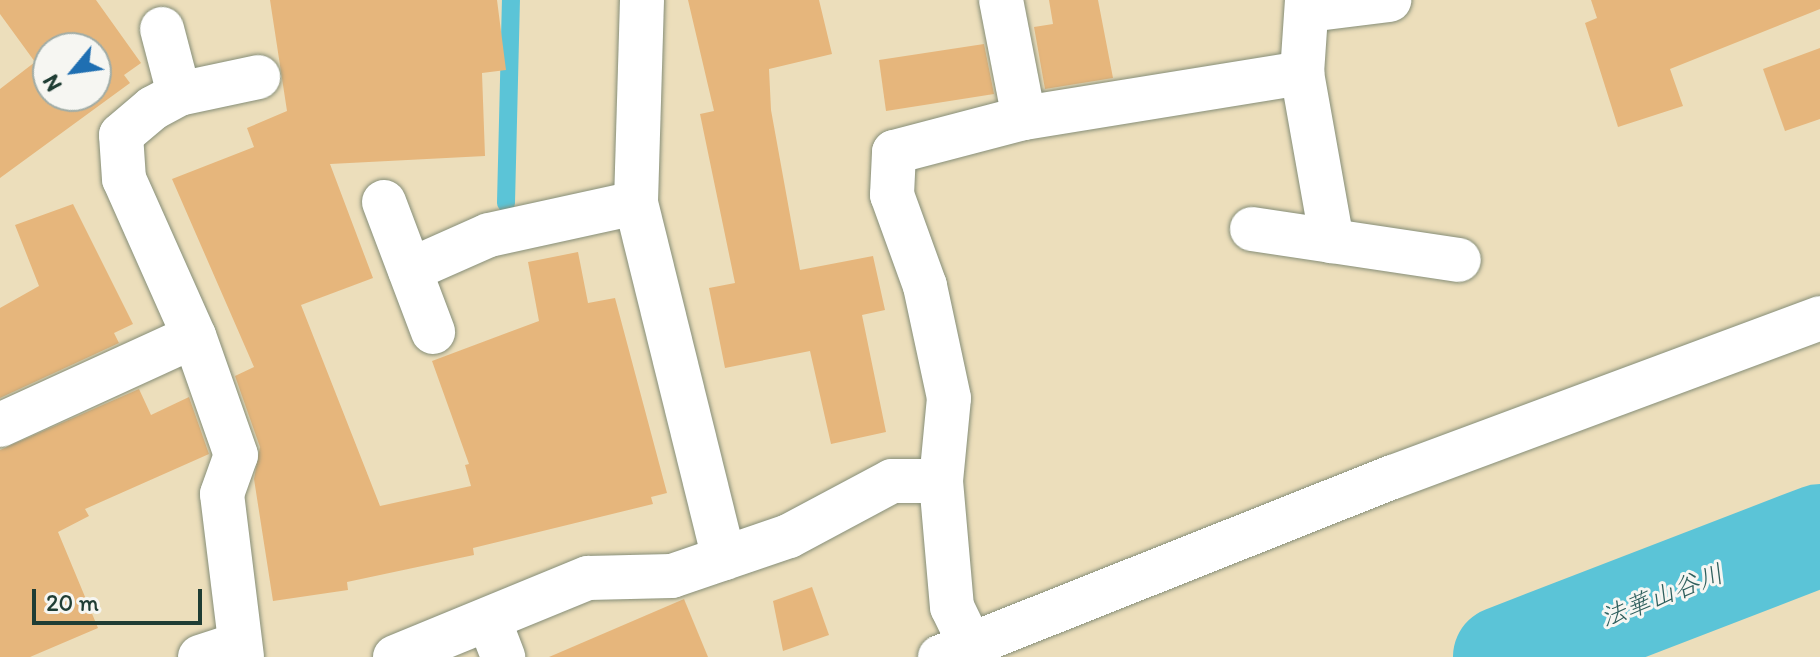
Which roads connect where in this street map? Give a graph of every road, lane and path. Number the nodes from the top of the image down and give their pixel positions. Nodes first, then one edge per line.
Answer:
1 (642, 0) edge
2 (1001, 0) edge
3 (1389, 0) edge
4 (1308, 5) edge
5 (162, 29) dead end
6 (1302, 73) junction
7 (258, 77) dead end
8 (179, 94) junction
9 (1024, 118) junction
10 (384, 202) dead end
11 (636, 203) junction
12 (1252, 229) dead end
13 (1332, 241) junction
14 (1459, 260) dead end
15 (410, 270) junction
16 (1820, 318) edge
17 (433, 332) dead end
18 (194, 336) junction
19 (0, 425) edge
20 (941, 481) junction
21 (724, 558) junction
22 (496, 638) edge
23 (955, 650) edge
24 (227, 653) edge
25 (395, 657) edge

1 - 11 street
2 - 9 street
3 - 4 street
4 - 6 street
5 - 8 street
6 - 9 street
6 - 13 street
7 - 8 street
8 - 18 street
9 - 20 street
10 - 15 street
11 - 15 street
11 - 21 street
12 - 13 street
13 - 14 street
15 - 17 street
16 - 23 street
18 - 19 street
18 - 24 street
20 - 21 street
20 - 23 street
21 - 22 street
22 - 25 street

